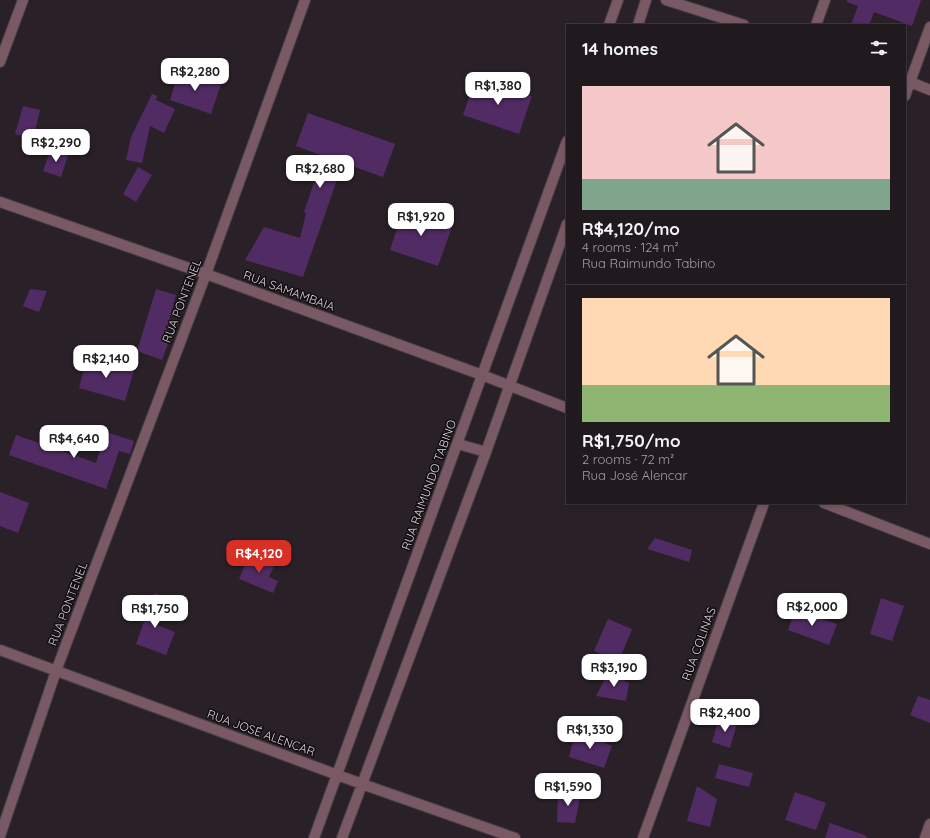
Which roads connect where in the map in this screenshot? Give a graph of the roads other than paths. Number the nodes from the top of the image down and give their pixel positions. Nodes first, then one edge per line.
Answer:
1 (22, 0) edge
2 (305, 0) edge
3 (618, 0) edge
4 (646, 0) edge
5 (666, 0) edge
6 (825, 0) edge
7 (609, 24) edge
8 (638, 24) edge
9 (741, 24) edge
10 (816, 24) edge
11 (930, 27) edge
12 (0, 62) edge
13 (907, 81) edge
14 (930, 90) edge
15 (566, 144) edge
16 (0, 202) edge
17 (566, 227) edge
18 (206, 274) junction
19 (482, 375) junction
20 (509, 387) junction
21 (566, 408) edge
22 (458, 444) junction
23 (486, 452) junction
24 (764, 504) edge
25 (827, 504) edge
26 (930, 544) edge
27 (0, 650) edge
28 (56, 671) junction
29 (337, 775) junction
30 (362, 784) junction
31 (930, 824) edge
32 (0, 836) edge
33 (314, 838) edge
34 (342, 838) edge
35 (515, 838) edge
36 (643, 838) edge
37 (925, 838) edge

1 - 12 street
2 - 18 street, RUA PONTENEL
3 - 7 street
4 - 8 street
5 - 9 street
6 - 10 street
11 - 13 street
13 - 14 street
15 - 19 street, RUA RAIMUNDO TABINO
16 - 18 street, RUA SAMAMBAIA
17 - 20 street
18 - 19 street, RUA SAMAMBAIA
18 - 28 street, RUA PONTENEL
19 - 20 street, RUA SAMAMBAIA
19 - 22 street, RUA RAIMUNDO TABINO
20 - 21 street, RUA SAMAMBAIA
20 - 23 street
22 - 23 street
22 - 29 street, RUA RAIMUNDO TABINO
23 - 30 street
24 - 36 street, RUA COLINAS
25 - 26 street
27 - 28 street, RUA JOSÉ ALENCAR
28 - 29 street, RUA JOSÉ ALENCAR
28 - 32 street, RUA PONTENEL
29 - 30 street, RUA JOSÉ ALENCAR
29 - 33 street, RUA RAIMUNDO TABINO
30 - 34 street
30 - 35 street, RUA JOSÉ ALENCAR
31 - 37 street

